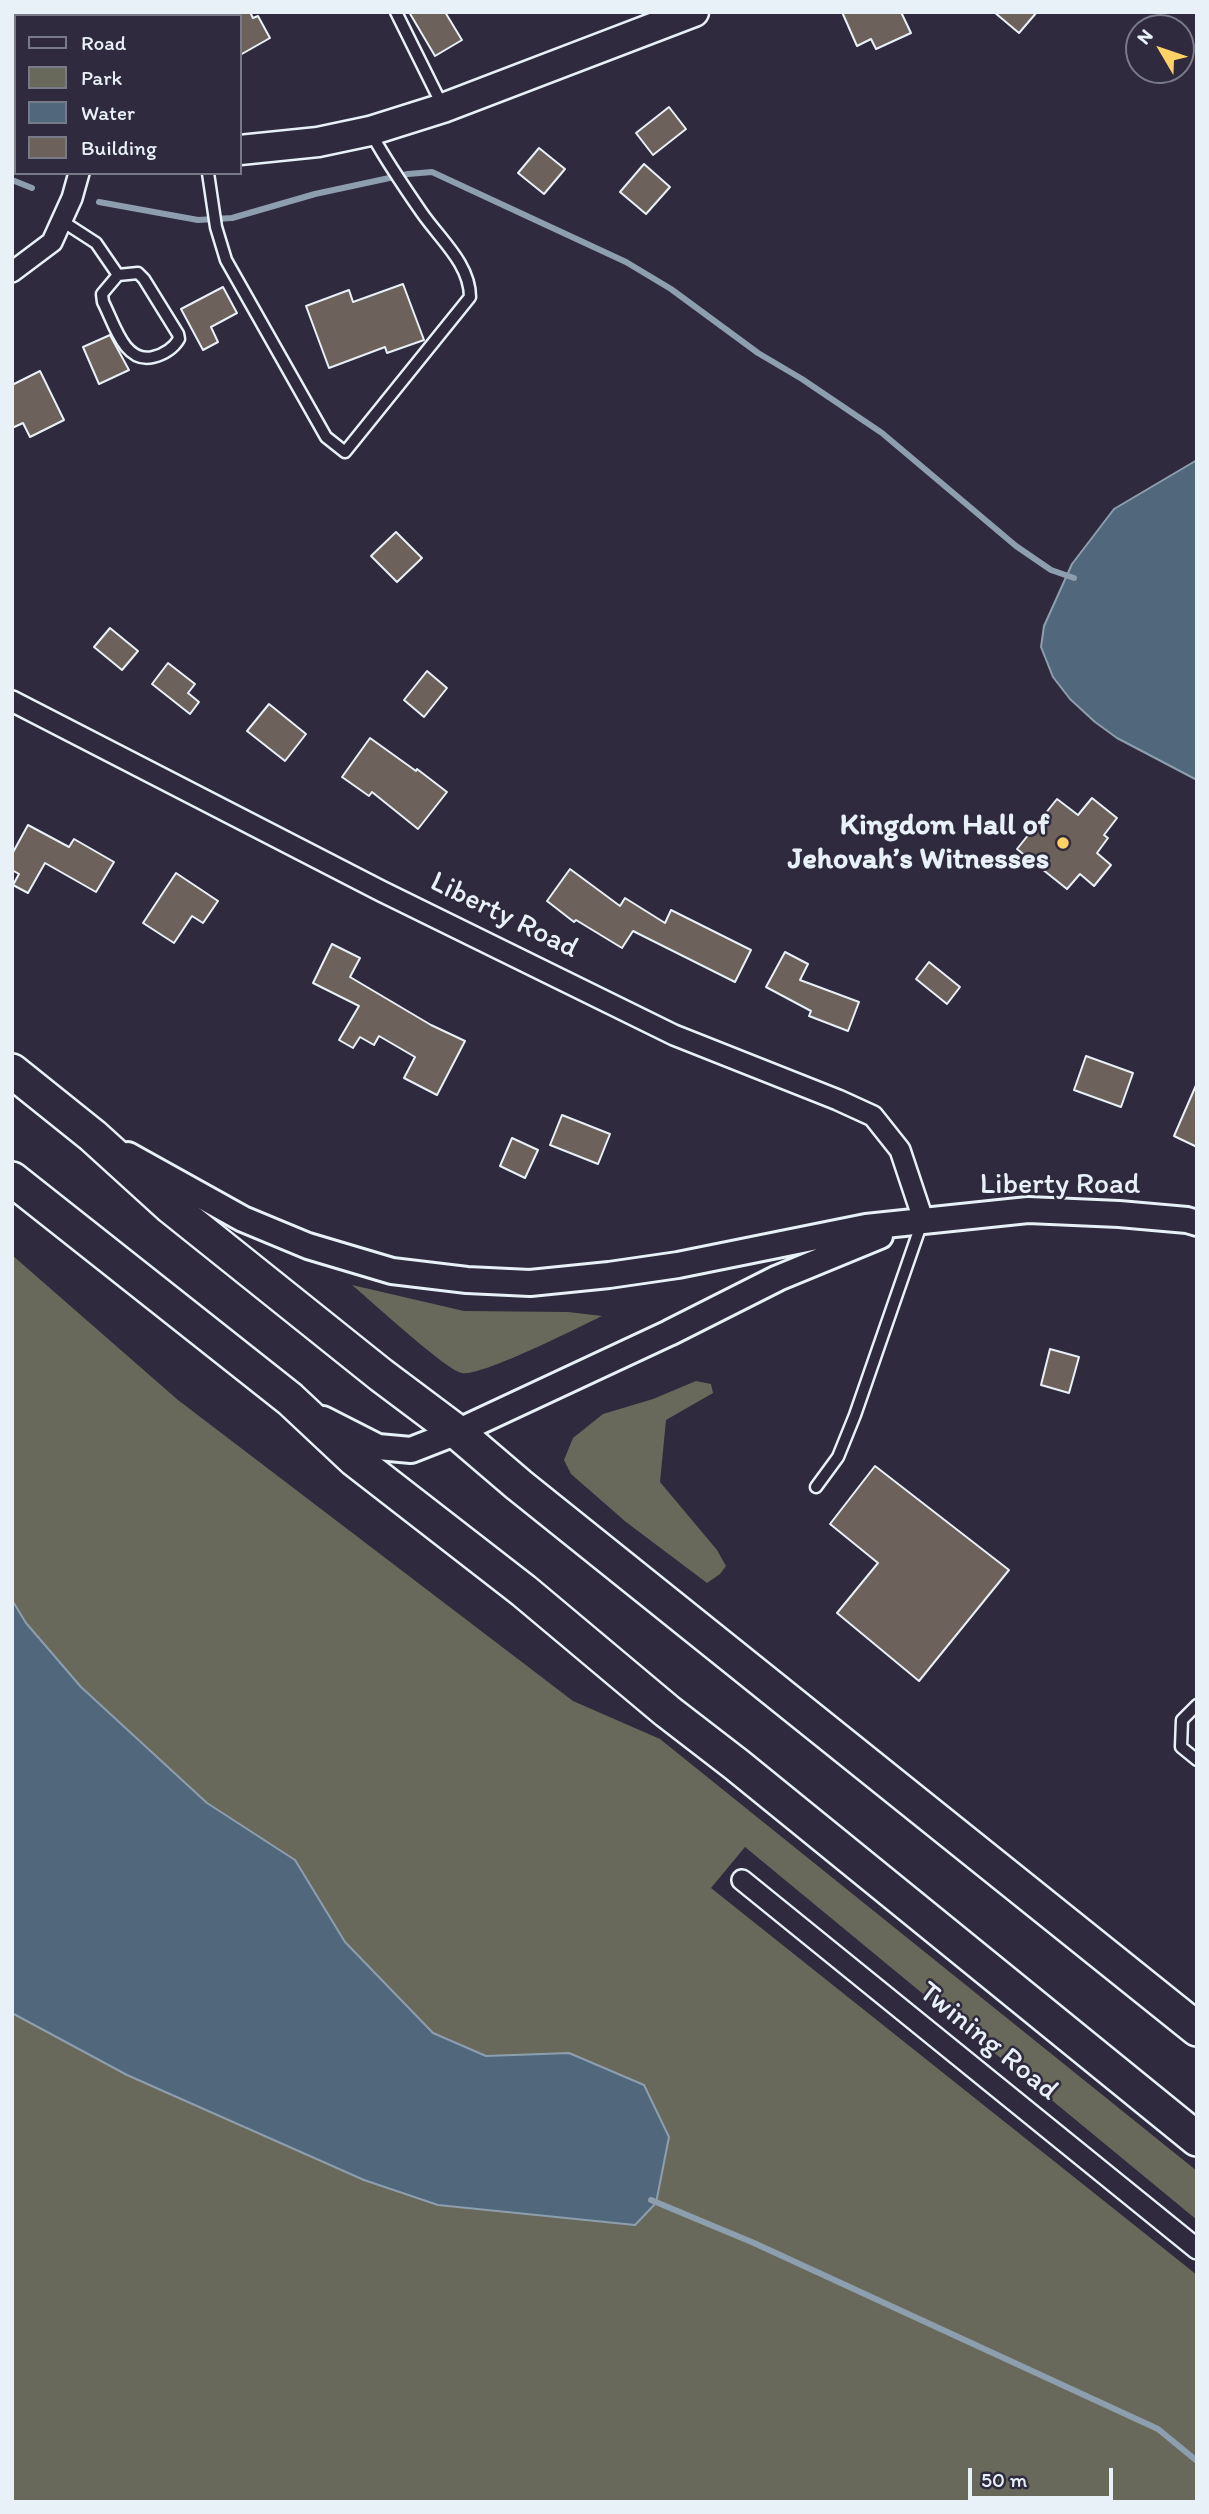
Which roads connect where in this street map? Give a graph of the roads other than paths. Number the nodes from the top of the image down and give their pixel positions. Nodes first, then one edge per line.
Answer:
1 (396, 12) edge
2 (694, 12) edge
3 (443, 108) junction
4 (370, 131) junction
5 (242, 150) edge
6 (78, 175) edge
7 (208, 175) edge
8 (62, 221) junction
9 (12, 272) edge
10 (118, 275) junction
11 (12, 701) edge
12 (12, 1071) edge
13 (93, 1136) junction
14 (12, 1179) edge
15 (923, 1219) junction
16 (1197, 1223) edge
17 (290, 1399) junction
18 (457, 1432) junction
19 (816, 1487) dead end
20 (1197, 1705) edge
21 (1197, 1760) edge
22 (742, 1880) dead end
23 (1197, 2029) edge
24 (1197, 2139) edge
25 (1197, 2249) edge

1 - 3 lane
2 - 3 main road
3 - 4 main road
4 - 5 main road
4 - 7 lane
6 - 8 street
8 - 9 street
8 - 10 lane
10 - 10 lane
11 - 15 street, Liberty Road
12 - 13 highway
13 - 15 street, Liberty Road
13 - 18 highway
14 - 17 highway
15 - 16 street, Liberty Road
15 - 18 street, Liberty Road
15 - 19 lane
17 - 18 street, Liberty Road
17 - 24 highway
18 - 23 highway
20 - 21 lane
22 - 25 street, Twining Road

